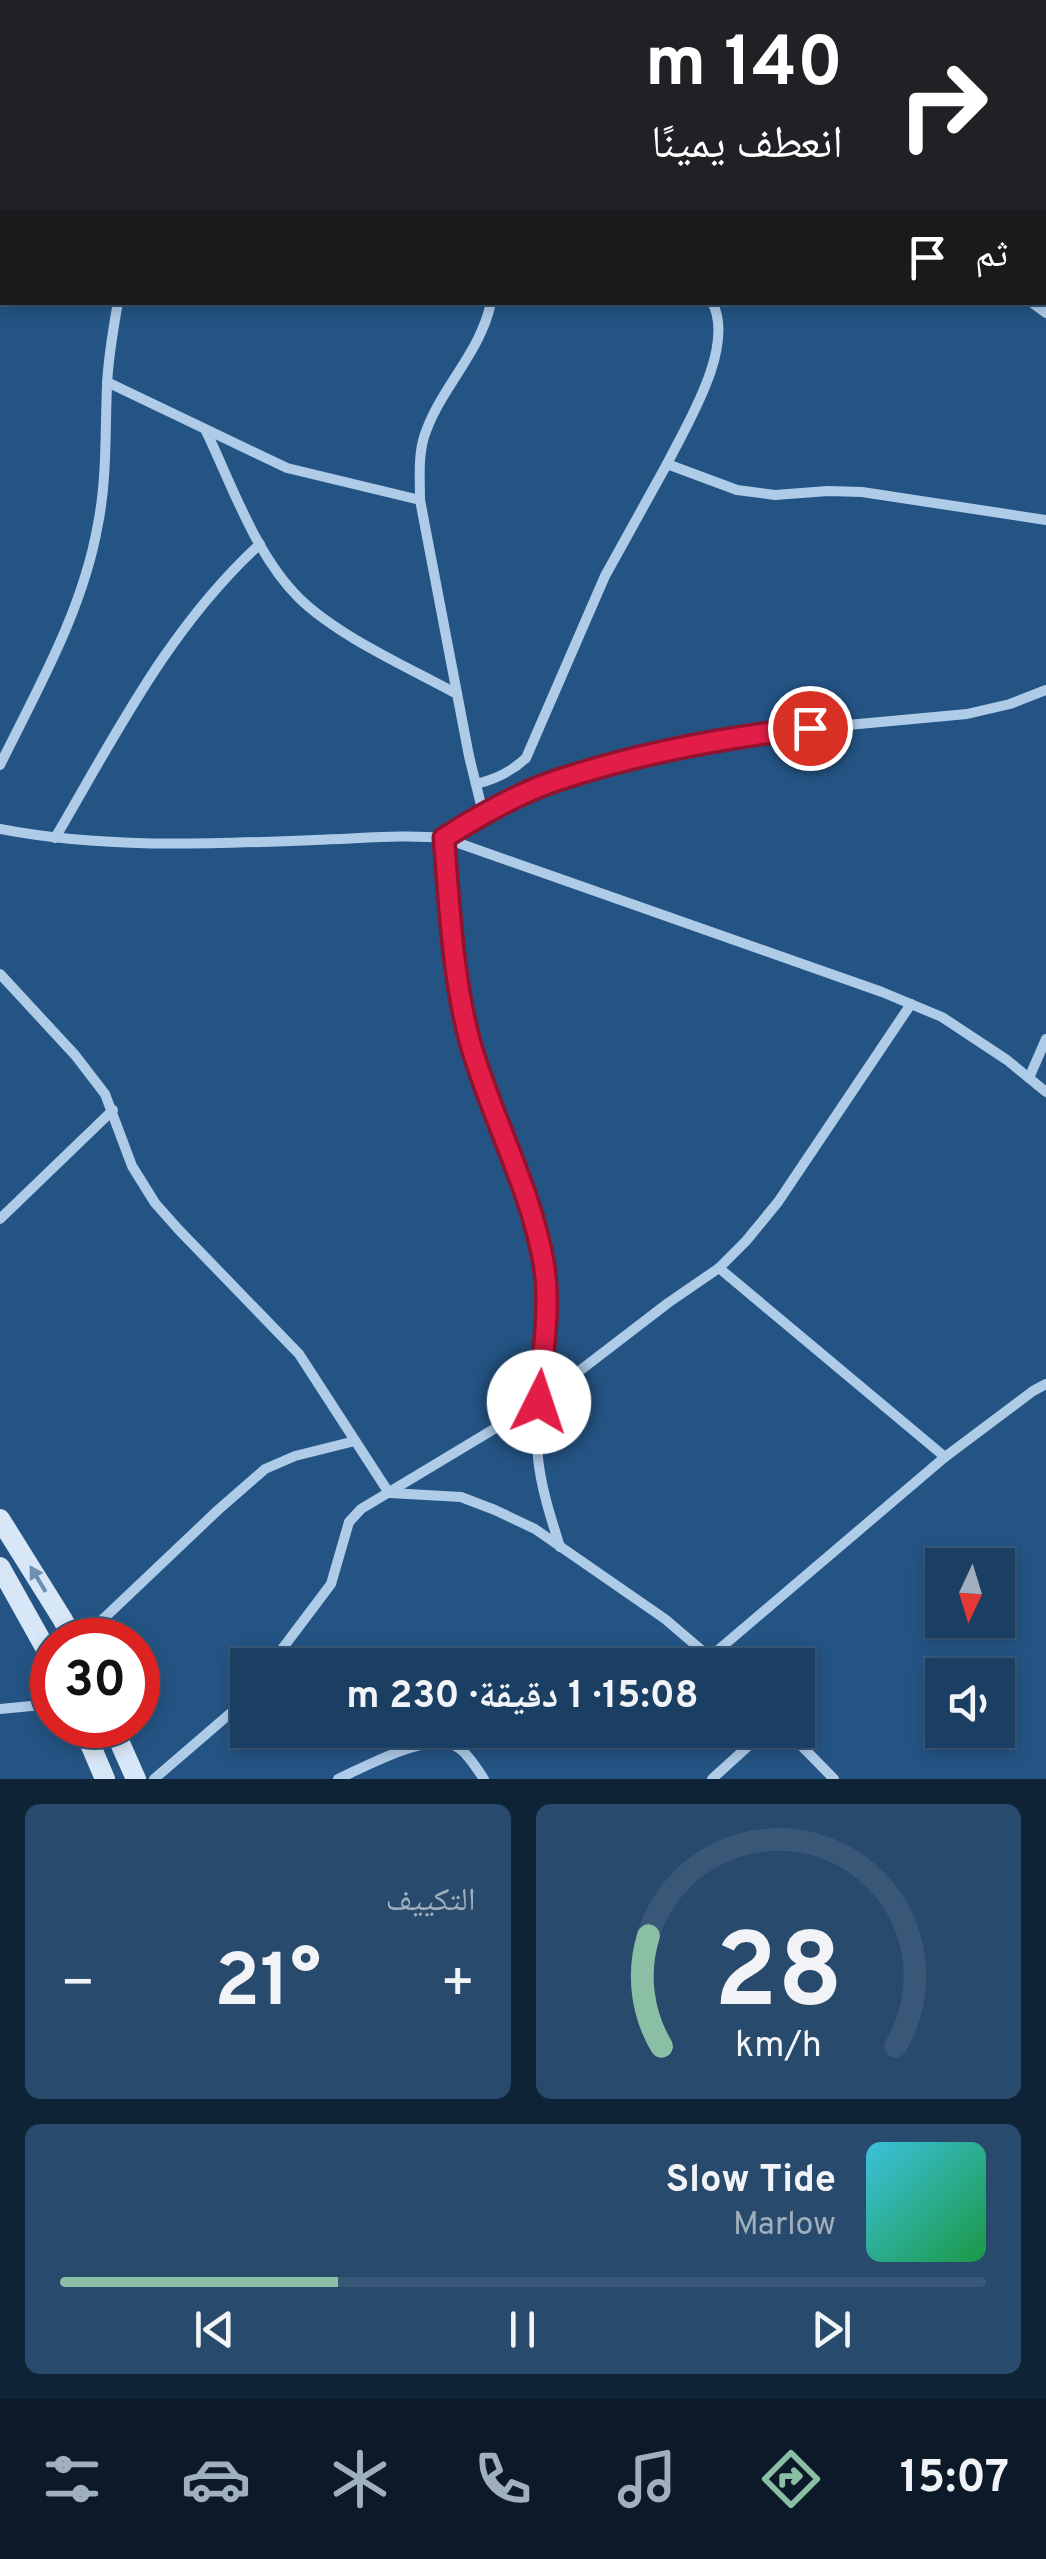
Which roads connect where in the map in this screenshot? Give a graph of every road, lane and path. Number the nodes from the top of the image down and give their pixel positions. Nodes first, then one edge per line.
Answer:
1 (118, 305) edge
2 (491, 305) edge
3 (713, 305) edge
4 (107, 382) junction
5 (206, 431) junction
6 (667, 464) junction
7 (420, 500) junction
8 (1046, 520) edge
9 (260, 544) junction
10 (1046, 690) edge
11 (457, 694) junction
12 (0, 765) edge
13 (476, 784) junction
14 (483, 813) junction
15 (0, 829) edge
16 (55, 838) junction
17 (444, 838) junction
18 (0, 974) edge
19 (912, 1004) junction
20 (1046, 1039) edge
21 (1029, 1078) junction
22 (1046, 1092) edge
23 (113, 1110) junction
24 (0, 1219) edge
25 (720, 1268) junction
26 (1046, 1384) edge
27 (539, 1402) junction
28 (355, 1441) junction
29 (944, 1458) junction
30 (389, 1493) junction
31 (0, 1520) edge
32 (560, 1547) junction
33 (0, 1568) edge
34 (62, 1618) edge
35 (103, 1618) edge
36 (30, 1621) edge
37 (283, 1648) edge
38 (699, 1648) edge
39 (729, 1648) edge
40 (30, 1706) edge
41 (0, 1709) edge
42 (230, 1713) edge
43 (92, 1748) edge
44 (122, 1748) edge
45 (746, 1748) edge
46 (804, 1748) edge
47 (105, 1779) edge
48 (136, 1779) edge
49 (154, 1779) edge
50 (338, 1779) edge
51 (484, 1779) edge
52 (712, 1779) edge
53 (834, 1779) edge

1 - 4 street
2 - 7 street
3 - 6 street
4 - 5 street
4 - 12 street
5 - 7 street
5 - 9 street
6 - 8 street
6 - 13 street
7 - 11 street
9 - 11 street
9 - 16 street
10 - 14 street
11 - 13 street
13 - 14 street
14 - 17 street
15 - 16 street
16 - 17 street
17 - 19 street
17 - 27 street
18 - 23 street
19 - 21 street
19 - 25 street
20 - 21 street
21 - 22 street
23 - 24 street
23 - 28 street
25 - 27 street
25 - 29 street
26 - 29 street
27 - 30 street
27 - 32 street
28 - 30 street
28 - 35 street
29 - 39 street
30 - 32 street
30 - 37 street
34 -> 31 main road
32 - 38 street
33 - 36 main road
40 - 41 street
42 - 49 street
43 - 47 main road
44 - 48 main road
45 - 52 street
46 - 53 street
50 - 51 street

